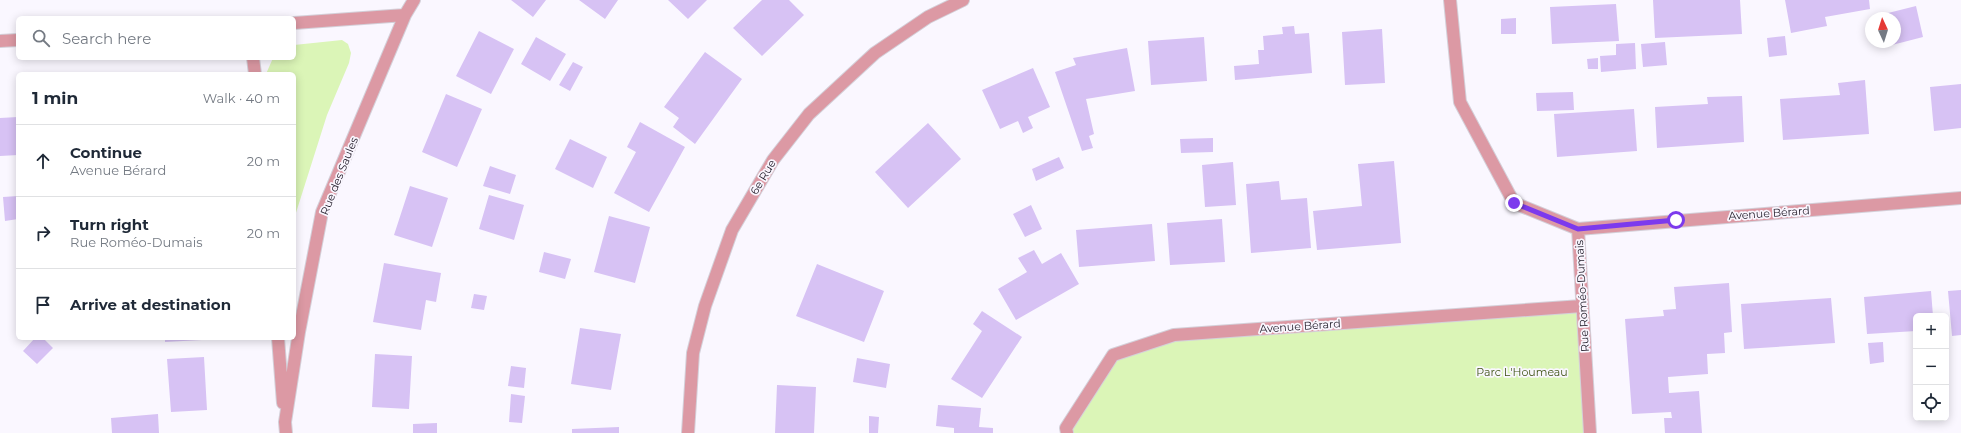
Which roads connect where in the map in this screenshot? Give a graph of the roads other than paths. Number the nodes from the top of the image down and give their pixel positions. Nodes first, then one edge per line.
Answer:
1 (414, 0) edge
2 (963, 0) edge
3 (1450, 0) edge
4 (405, 15) junction
5 (296, 23) edge
6 (16, 40) edge
7 (0, 41) edge
8 (253, 60) edge
9 (255, 72) edge
10 (1961, 198) edge
11 (1578, 229) junction
12 (1582, 306) junction
13 (278, 340) edge
14 (285, 427) edge
15 (688, 433) edge
16 (1067, 433) edge
17 (1590, 433) edge

1 - 4 street, Rue des Saules
2 - 15 street, 6e Rue
3 - 11 street, Rue Roméo-Dumais
4 - 5 street
4 - 14 street, Rue des Saules
6 - 7 street
8 - 9 street
10 - 11 street, Avenue Bérard
11 - 12 street, Rue Roméo-Dumais
12 - 16 street, Avenue Bérard
12 - 17 street, Rue Roméo-Dumais
13 - 14 street

